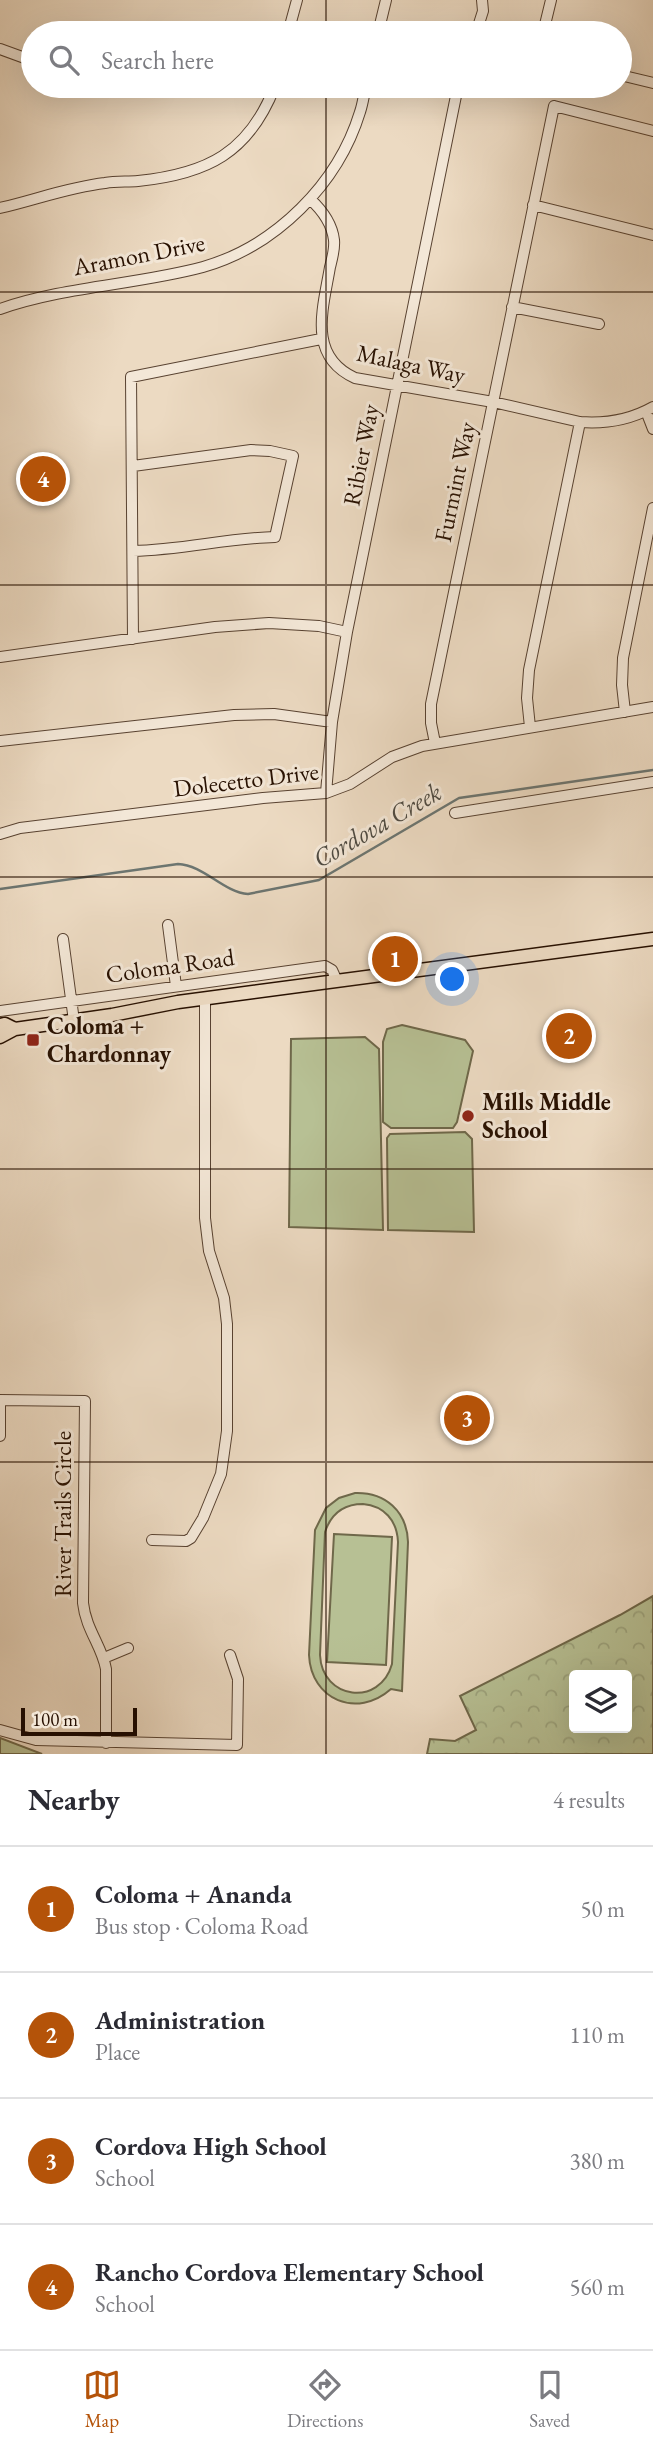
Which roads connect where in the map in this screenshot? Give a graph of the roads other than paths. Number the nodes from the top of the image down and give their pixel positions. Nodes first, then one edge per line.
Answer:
1 (297, 0) edge
2 (386, 0) edge
3 (482, 0) edge
4 (551, 0) edge
5 (291, 21) edge
6 (381, 21) edge
7 (480, 21) edge
8 (546, 21) edge
9 (0, 49) edge
10 (21, 57) edge
11 (632, 78) edge
12 (653, 83) edge
13 (269, 98) edge
14 (364, 98) edge
15 (456, 98) edge
16 (653, 131) edge
17 (310, 199) junction
18 (533, 205) junction
19 (0, 208) edge
20 (653, 235) edge
21 (512, 307) junction
22 (0, 309) edge
23 (599, 324) dead end
24 (321, 339) junction
25 (397, 386) junction
26 (493, 402) junction
27 (650, 409) edge
28 (580, 422) junction
29 (653, 429) edge
30 (133, 466) junction
31 (653, 508) edge
32 (133, 551) junction
33 (347, 632) junction
34 (133, 639) junction
35 (0, 657) edge
36 (653, 708) edge
37 (625, 712) junction
38 (331, 722) junction
39 (530, 727) junction
40 (0, 741) edge
41 (435, 743) junction
42 (653, 782) edge
43 (326, 793) junction
44 (455, 813) dead end
45 (0, 834) edge
46 (168, 925) dead end
47 (63, 939) dead end
48 (653, 939) edge
49 (337, 981) junction
50 (176, 986) junction
51 (205, 999) junction
52 (71, 1002) junction
53 (0, 1011) edge
54 (74, 1021) junction
55 (0, 1034) edge
56 (0, 1436) edge
57 (152, 1540) dead end
58 (128, 1648) dead end
59 (230, 1655) dead end
60 (104, 1658) junction
61 (0, 1730) edge
62 (106, 1743) junction

1 - 5 street
2 - 6 street
3 - 7 street
4 - 8 street
9 - 10 street
11 - 12 street
13 - 19 street
14 - 17 street, Aramon Drive
15 - 25 street, Ribier Way
16 - 18 street, Furmint Way
17 - 22 street, Aramon Drive
17 - 24 street
18 - 20 street
18 - 21 street, Furmint Way
21 - 23 street
21 - 26 street, Furmint Way
24 - 25 street, Malaga Way
24 - 30 street
25 - 26 street, Malaga Way
25 - 33 street, Ribier Way
26 - 28 street, Malaga Way
26 - 41 street, Furmint Way
27 - 28 street, Malaga Way
27 - 29 street
28 - 39 street
30 - 32 street
30 - 32 street
31 - 37 street
32 - 34 street
33 - 34 street
33 - 38 street, Ribier Way
34 - 35 street
36 - 37 street, Dolecetto Drive
37 - 39 street, Dolecetto Drive
38 - 40 street
38 - 43 street, Ribier Way
39 - 41 street, Dolecetto Drive
41 - 43 street, Dolecetto Drive
42 - 44 street
43 - 45 street, Dolecetto Drive
46 - 50 street
47 - 52 street
48 - 49 main road, Coloma Road
49 - 50 street, Coloma Road
49 - 51 main road, Coloma Road
50 - 52 street, Coloma Road
51 - 54 main road, Coloma Road
51 - 57 street
52 - 53 street, Coloma Road
52 - 54 street
54 - 55 main road, Coloma Road
56 - 60 street, River Trails Circle
58 - 60 street
59 - 62 street
60 - 62 street, River Trails Circle
61 - 62 street

